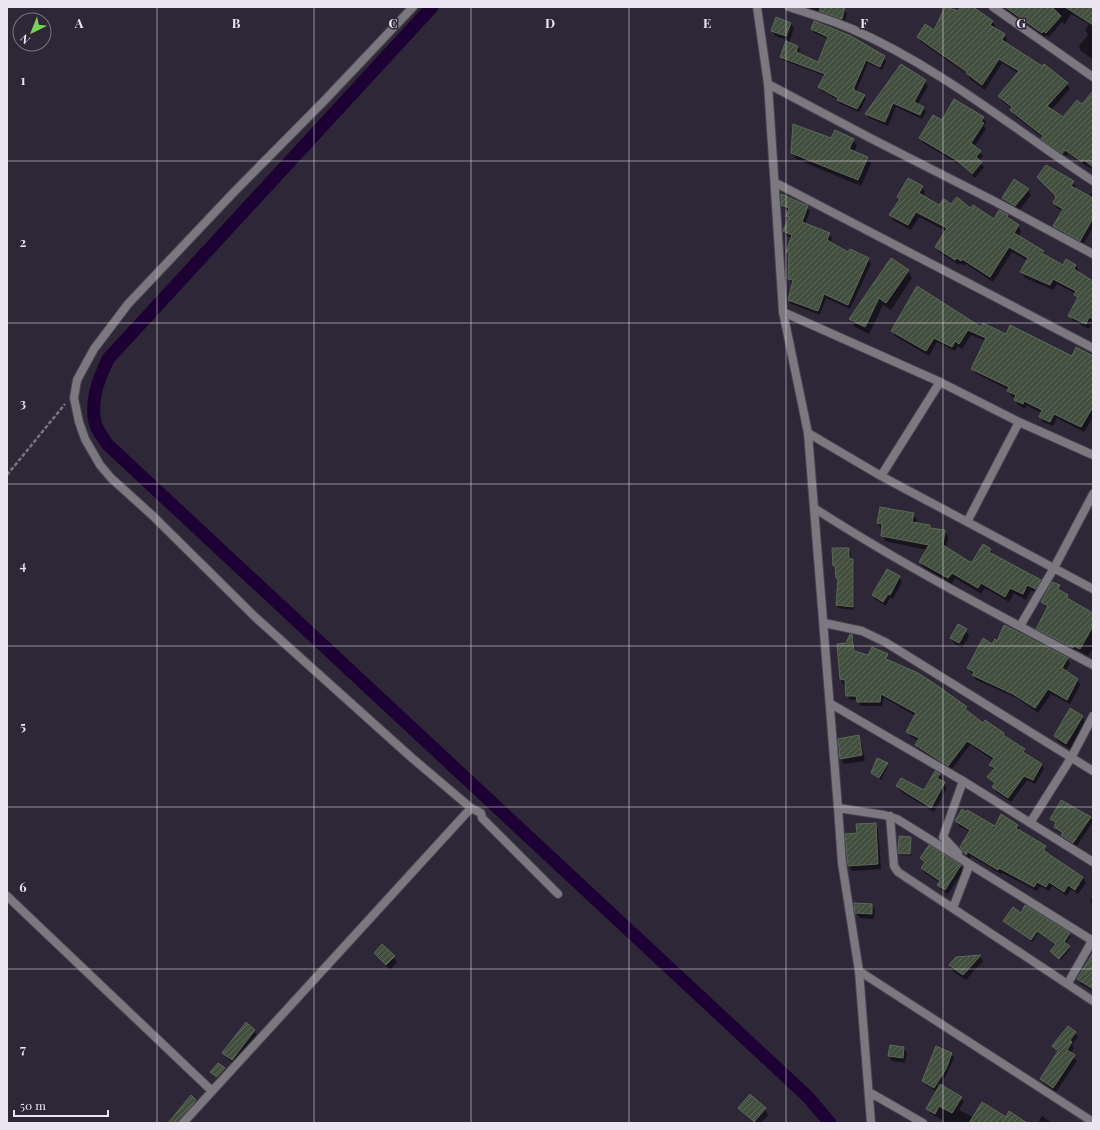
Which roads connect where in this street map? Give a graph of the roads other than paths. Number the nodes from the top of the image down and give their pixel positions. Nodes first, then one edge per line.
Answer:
1 (413, 7) edge
2 (757, 7) edge
3 (789, 7) edge
4 (993, 7) edge
5 (1093, 77) edge
6 (768, 84) junction
7 (1093, 181) edge
8 (776, 183) junction
9 (1093, 253) edge
10 (783, 312) junction
11 (1093, 348) edge
12 (940, 382) junction
13 (1019, 422) junction
14 (808, 433) junction
15 (1093, 455) edge
16 (881, 476) junction
17 (1093, 494) edge
18 (814, 508) junction
19 (967, 522) junction
20 (1054, 568) junction
21 (1093, 589) edge
22 (824, 623) junction
23 (1020, 626) junction
24 (1093, 666) edge
25 (831, 704) junction
26 (1093, 716) edge
27 (1071, 758) junction
28 (1093, 771) edge
29 (963, 781) junction
30 (471, 808) junction
31 (838, 808) junction
32 (890, 816) junction
33 (1030, 823) junction
34 (1093, 862) edge
35 (969, 866) junction
36 (558, 894) dead end
37 (7, 896) edge
38 (954, 908) junction
39 (1093, 941) edge
40 (859, 971) junction
41 (1068, 983) junction
42 (1093, 1001) edge
43 (212, 1091) junction
44 (869, 1092) junction
45 (1093, 1122) edge
46 (183, 1123) edge
47 (871, 1123) edge
48 (923, 1123) edge

1 - 30 street
2 - 6 street
3 - 7 street
4 - 5 street
6 - 8 street
6 - 9 street
8 - 10 street
8 - 11 street
10 - 12 street
10 - 14 street
12 - 13 street
12 - 16 street
13 - 15 street
13 - 19 street
14 - 16 street
14 - 18 street
16 - 19 street
17 - 20 street
18 - 22 street
18 - 23 street
19 - 20 street
20 - 21 street
20 - 23 street
22 - 25 street
22 - 27 street
23 - 24 street
25 - 29 street
25 - 31 street
26 - 27 street
27 - 28 street
27 - 33 street
29 - 33 street
29 - 35 street
30 - 36 street
30 - 43 street
31 - 32 street
31 - 40 street
32 - 35 street
32 - 38 street
33 - 34 street
35 - 38 street
35 - 39 street
37 - 43 street
38 - 41 street
39 - 41 street
40 - 44 street
40 - 45 street
41 - 42 street
43 - 46 street
44 - 47 street
44 - 48 street

